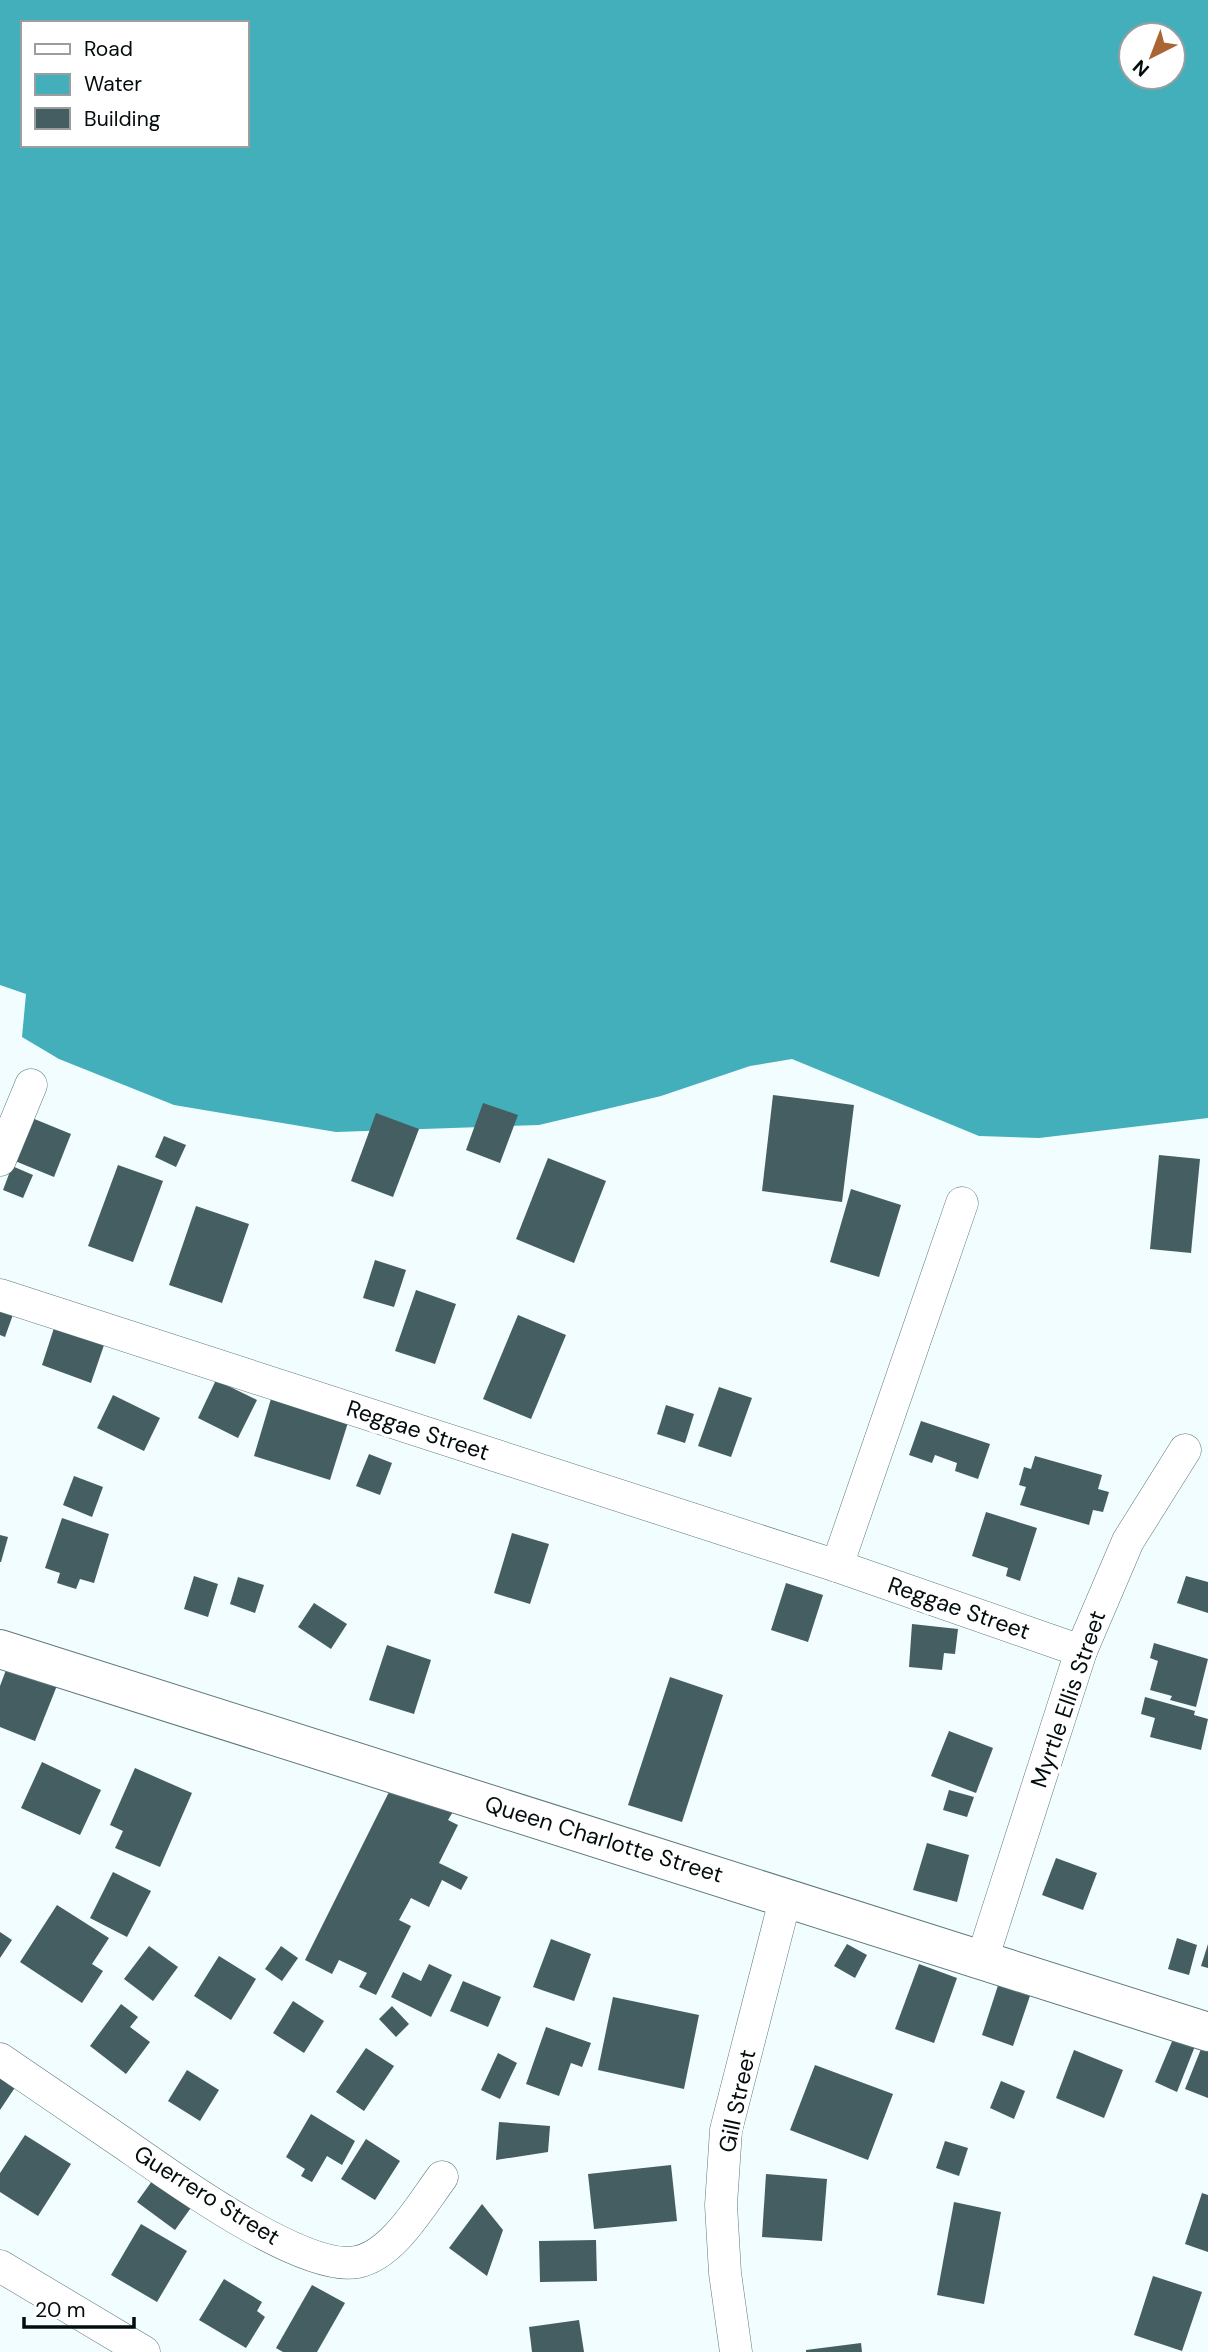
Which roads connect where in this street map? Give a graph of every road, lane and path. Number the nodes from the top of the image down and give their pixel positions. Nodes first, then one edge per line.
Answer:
1 (31, 1085) dead end
2 (0, 1160) edge
3 (962, 1203) dead end
4 (0, 1294) edge
5 (1185, 1450) dead end
6 (836, 1566) junction
7 (0, 1649) edge
8 (1081, 1651) junction
9 (786, 1896) junction
10 (982, 1960) junction
11 (1208, 2032) edge
12 (0, 2059) edge
13 (442, 2177) dead end
14 (0, 2266) edge
15 (144, 2352) edge
16 (736, 2352) edge

1 - 2 street
3 - 6 street
4 - 6 street, Reggae Street
5 - 8 street, Myrtle Ellis Street
6 - 8 street, Reggae Street
7 - 9 main road, Queen Charlotte Street
8 - 10 street, Myrtle Ellis Street
9 - 10 main road, Queen Charlotte Street
9 - 16 street, Gill Street
10 - 11 main road, Queen Charlotte Street
12 - 13 street, Guerrero Street
14 - 15 street

